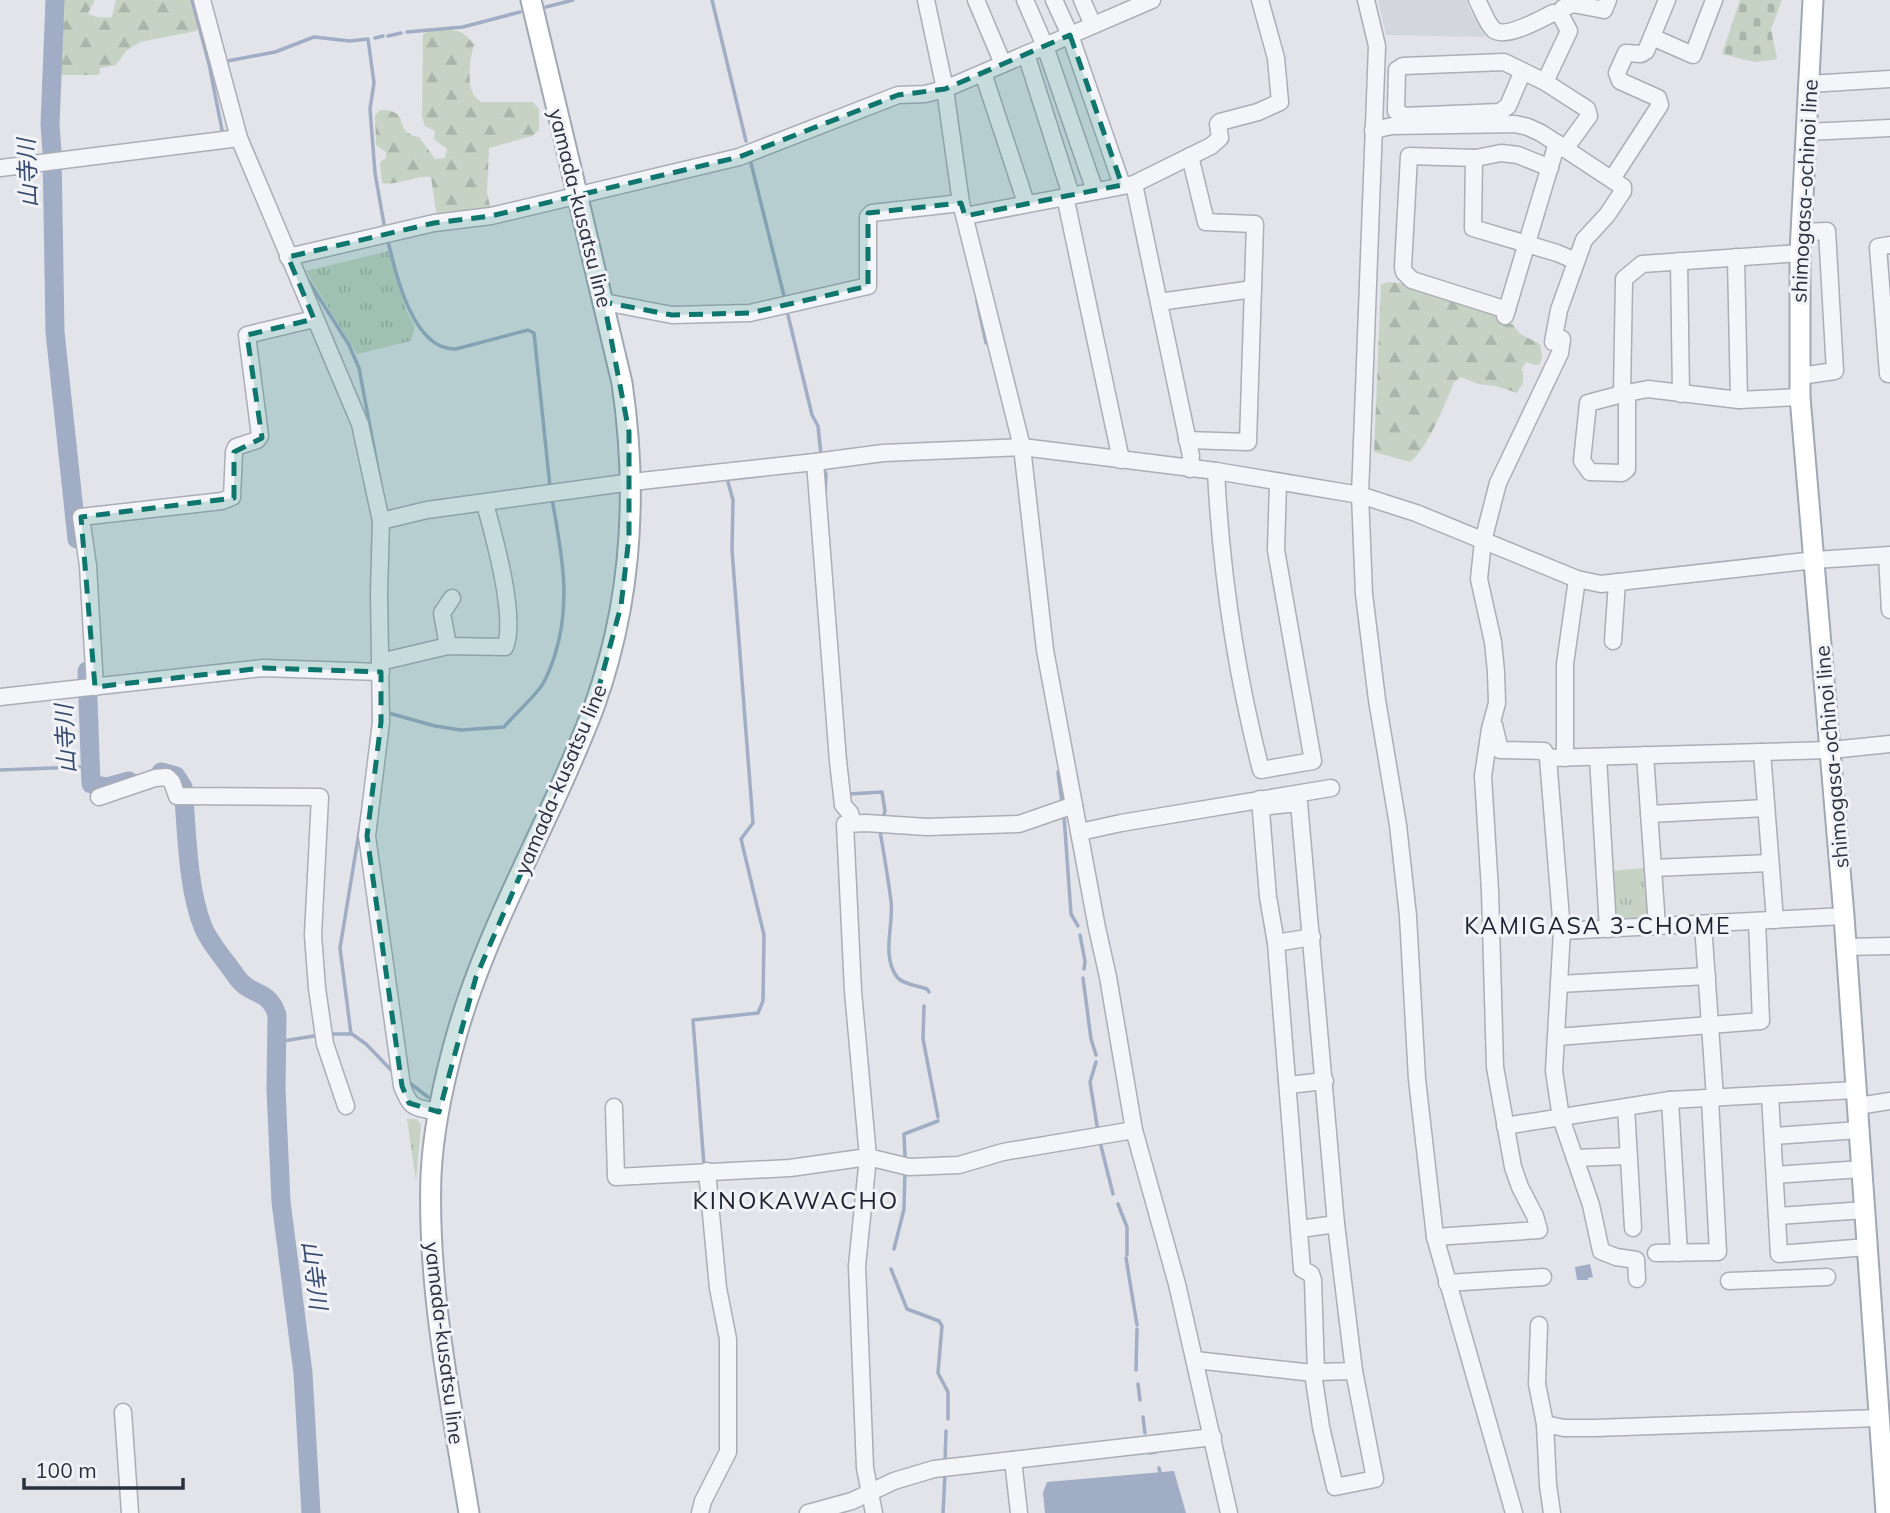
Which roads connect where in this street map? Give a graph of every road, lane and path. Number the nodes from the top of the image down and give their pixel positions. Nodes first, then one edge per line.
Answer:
1 (202, 0) edge
2 (531, 0) edge
3 (926, 0) edge
4 (976, 0) edge
5 (1025, 0) edge
6 (1054, 0) edge
7 (1082, 0) edge
8 (1260, 0) edge
9 (1366, 0) edge
10 (1477, 0) edge
11 (1608, 0) edge
12 (1667, 0) edge
13 (1714, 0) edge
14 (1813, 0) edge
15 (1142, 1) edge
16 (1110, 8) edge
17 (1563, 8) dead end
18 (1093, 25) junction
19 (1070, 35) junction
20 (1652, 37) junction
21 (1045, 46) junction
22 (1026, 54) junction
23 (1003, 64) junction
24 (1523, 71) junction
25 (983, 73) junction
26 (1890, 79) edge
27 (1545, 82) junction
28 (1809, 84) junction
29 (945, 89) junction
30 (1890, 128) edge
31 (1373, 130) junction
32 (1807, 131) junction
33 (239, 138) junction
34 (1561, 146) junction
35 (1190, 156) junction
36 (1474, 158) junction
37 (0, 168) edge
38 (1549, 168) junction
39 (1612, 179) junction
40 (1128, 184) junction
41 (1095, 191) junction
42 (579, 195) junction
43 (1068, 195) junction
44 (1026, 203) junction
45 (963, 209) junction
46 (1801, 232) junction
47 (1527, 244) junction
48 (1890, 245) edge
49 (1800, 253) junction
50 (288, 257) junction
51 (1736, 257) junction
52 (1576, 261) junction
53 (1679, 261) junction
54 (1254, 289) junction
55 (604, 302) junction
56 (1159, 302) junction
57 (314, 319) junction
58 (1890, 373) edge
59 (1800, 376) junction
60 (1625, 393) junction
61 (1681, 394) junction
62 (1800, 397) junction
63 (1740, 400) junction
64 (1187, 440) junction
65 (1022, 447) junction
66 (1121, 460) junction
67 (815, 462) junction
68 (1190, 469) junction
69 (1216, 471) junction
70 (632, 482) junction
71 (1278, 483) junction
72 (1356, 495) junction
73 (485, 504) junction
74 (382, 521) junction
75 (1483, 541) junction
76 (1888, 556) edge
77 (1815, 560) junction
78 (1577, 579) junction
79 (1617, 582) junction
80 (452, 598) dead end
81 (1890, 610) edge
82 (1613, 641) dead end
83 (448, 646) junction
84 (381, 667) junction
85 (96, 687) junction
86 (0, 697) edge
87 (1494, 713) junction
88 (1890, 744) edge
89 (1831, 750) junction
90 (1762, 752) junction
91 (1645, 755) junction
92 (1598, 757) junction
93 (1557, 758) junction
94 (1331, 788) dead end
95 (99, 797) dead end
96 (1261, 803) junction
97 (1074, 805) junction
98 (1766, 808) junction
99 (1649, 814) junction
100 (853, 824) junction
101 (1080, 832) junction
102 (1770, 863) junction
103 (1653, 867) junction
104 (1844, 916) junction
105 (1775, 920) junction
106 (1757, 921) junction
107 (1703, 924) junction
108 (1657, 926) junction
109 (1608, 929) junction
110 (1562, 931) junction
111 (1312, 937) junction
112 (1276, 943) junction
113 (1890, 946) edge
114 (1846, 947) junction
115 (1890, 952) edge
116 (1707, 976) junction
117 (1559, 984) junction
118 (1711, 1026) junction
119 (1557, 1037) junction
120 (1325, 1081) junction
121 (1288, 1086) junction
122 (1770, 1095) junction
123 (1713, 1098) junction
124 (1856, 1098) junction
125 (1670, 1100) junction
126 (1890, 1101) edge
127 (346, 1106) dead end
128 (614, 1107) dead end
129 (1626, 1107) junction
130 (439, 1112) junction
131 (1561, 1118) junction
132 (1505, 1126) junction
133 (1134, 1130) junction
134 (1859, 1130) junction
135 (1773, 1136) junction
136 (1628, 1156) junction
137 (868, 1157) junction
138 (1575, 1158) junction
139 (1862, 1169) junction
140 (707, 1171) junction
141 (1775, 1175) junction
142 (1865, 1210) junction
143 (1777, 1216) junction
144 (1336, 1224) junction
145 (1300, 1228) junction
146 (1633, 1228) dead end
147 (1435, 1237) junction
148 (1867, 1247) junction
149 (1800, 1252) junction
150 (1656, 1253) dead end
151 (1679, 1253) junction
152 (1542, 1277) dead end
153 (1827, 1277) dead end
154 (1637, 1279) dead end
155 (1802, 1279) junction
156 (1729, 1281) dead end
157 (1447, 1283) junction
158 (1539, 1325) dead end
159 (1195, 1360) junction
160 (1354, 1371) junction
161 (1315, 1372) junction
162 (123, 1412) dead end
163 (1545, 1424) junction
164 (1883, 1427) edge
165 (1213, 1437) junction
166 (1013, 1460) junction
167 (870, 1492) junction
168 (130, 1513) edge
169 (469, 1513) edge
170 (701, 1513) edge
171 (807, 1513) edge
172 (874, 1513) edge
173 (1020, 1513) edge
174 (1230, 1513) edge
175 (1514, 1513) edge
176 (1552, 1513) edge
177 (1886, 1513) edge

1 - 33 street
2 - 42 main road, yamada-kusatsu line
3 - 29 street
4 - 23 street
5 - 21 street
6 - 19 street
7 - 18 street
8 - 35 street
9 - 31 street
10 - 27 street
11 - 17 street
12 - 20 street
13 - 20 street
14 - 28 main road, shimogasa-ochinoi line
15 - 16 street
16 - 18 street
18 - 19 street
19 - 21 street
19 - 40 street
20 - 39 street
21 - 22 street
21 - 41 street
22 - 23 street
22 - 43 street
23 - 25 street
24 - 24 street
24 - 27 street
25 - 29 street
25 - 44 street
26 - 28 street
27 - 34 street
28 - 32 main road, shimogasa-ochinoi line
29 - 42 street
29 - 45 street
30 - 32 street
31 - 34 street
31 - 72 street
32 - 46 main road, shimogasa-ochinoi line
33 - 37 street
33 - 50 street
34 - 38 street
34 - 39 street
35 - 40 street
35 - 54 street
36 - 38 street
36 - 47 street
36 - 47 street
38 - 47 street
39 - 52 street
40 - 41 street
40 - 56 street
41 - 43 street
42 - 50 street
42 - 55 main road, yamada-kusatsu line
43 - 44 street
43 - 66 street
44 - 45 street
45 - 55 street
45 - 65 street
46 - 49 main road, shimogasa-ochinoi line
46 - 59 street
47 - 52 street
48 - 58 street
49 - 51 street
49 - 59 main road, shimogasa-ochinoi line
50 - 57 street
51 - 53 street
51 - 63 street
52 - 75 street
53 - 60 street
53 - 61 street
54 - 56 street
54 - 64 street
55 - 70 main road, yamada-kusatsu line
56 - 64 street
57 - 74 street
57 - 85 street
59 - 62 main road, shimogasa-ochinoi line
60 - 60 street
60 - 61 street
61 - 63 street
62 - 63 street
62 - 77 main road, shimogasa-ochinoi line
64 - 68 street
65 - 66 street
65 - 67 street
65 - 97 street
66 - 68 street
67 - 70 street
67 - 100 street
68 - 69 street
69 - 71 street
69 - 71 street
70 - 73 street
70 - 130 main road, yamada-kusatsu line
71 - 72 street
72 - 75 street
72 - 147 street
73 - 74 street
73 - 83 street
74 - 84 street
75 - 78 street
75 - 87 street
76 - 77 street
76 - 81 street
77 - 79 street
77 - 89 main road, shimogasa-ochinoi line
78 - 79 street
78 - 93 street
79 - 82 street
80 - 83 street
83 - 84 street
84 - 85 street
84 - 130 street
85 - 86 street
87 - 93 street
87 - 132 street
88 - 89 street
89 - 90 street
89 - 104 main road, shimogasa-ochinoi line
90 - 91 street
90 - 98 street
91 - 92 street
91 - 99 street
92 - 93 street
92 - 109 street
93 - 110 street
94 - 96 street
95 - 127 street
96 - 101 street
96 - 111 street
96 - 112 street
97 - 100 street
97 - 101 street
98 - 99 street
98 - 102 street
99 - 103 street
100 - 137 street
101 - 133 street
102 - 103 street
102 - 105 street
103 - 108 street
104 - 105 street
104 - 114 main road, shimogasa-ochinoi line
105 - 106 street
106 - 107 street
106 - 118 street
107 - 108 street
107 - 116 street
108 - 109 street
109 - 110 street
110 - 117 street
111 - 112 street
111 - 120 street
112 - 121 street
113 - 114 street
113 - 115 street
114 - 124 main road, shimogasa-ochinoi line
116 - 117 street
116 - 118 street
117 - 119 street
118 - 119 street
118 - 123 street
119 - 131 street
120 - 121 street
120 - 144 street
121 - 145 street
122 - 123 street
122 - 124 street
122 - 135 street
123 - 125 street
123 - 151 street
124 - 126 street
124 - 134 main road, shimogasa-ochinoi line
125 - 129 street
125 - 151 street
128 - 140 street
129 - 131 street
129 - 136 street
130 - 169 main road, yamada-kusatsu line
131 - 132 street
131 - 138 street
132 - 147 street
133 - 137 street
133 - 159 street
134 - 135 street
134 - 139 main road, shimogasa-ochinoi line
135 - 141 street
136 - 138 street
136 - 146 street
137 - 140 street
137 - 167 street
138 - 154 street
139 - 141 street
139 - 142 main road, shimogasa-ochinoi line
140 - 170 street
141 - 143 street
142 - 143 street
142 - 148 main road, shimogasa-ochinoi line
143 - 149 street
144 - 145 street
144 - 160 street
145 - 161 street
147 - 157 street
148 - 149 street
148 - 164 main road, shimogasa-ochinoi line
149 - 155 street
150 - 151 street
152 - 157 street
153 - 155 street
155 - 156 street
157 - 175 street
158 - 163 street
159 - 161 street
159 - 165 street
160 - 161 street
160 - 161 street
162 - 168 street
163 - 164 street
163 - 176 street
164 - 177 main road, shimogasa-ochinoi line
165 - 166 street
165 - 174 street
166 - 167 street
166 - 173 street
167 - 171 street
167 - 172 street

